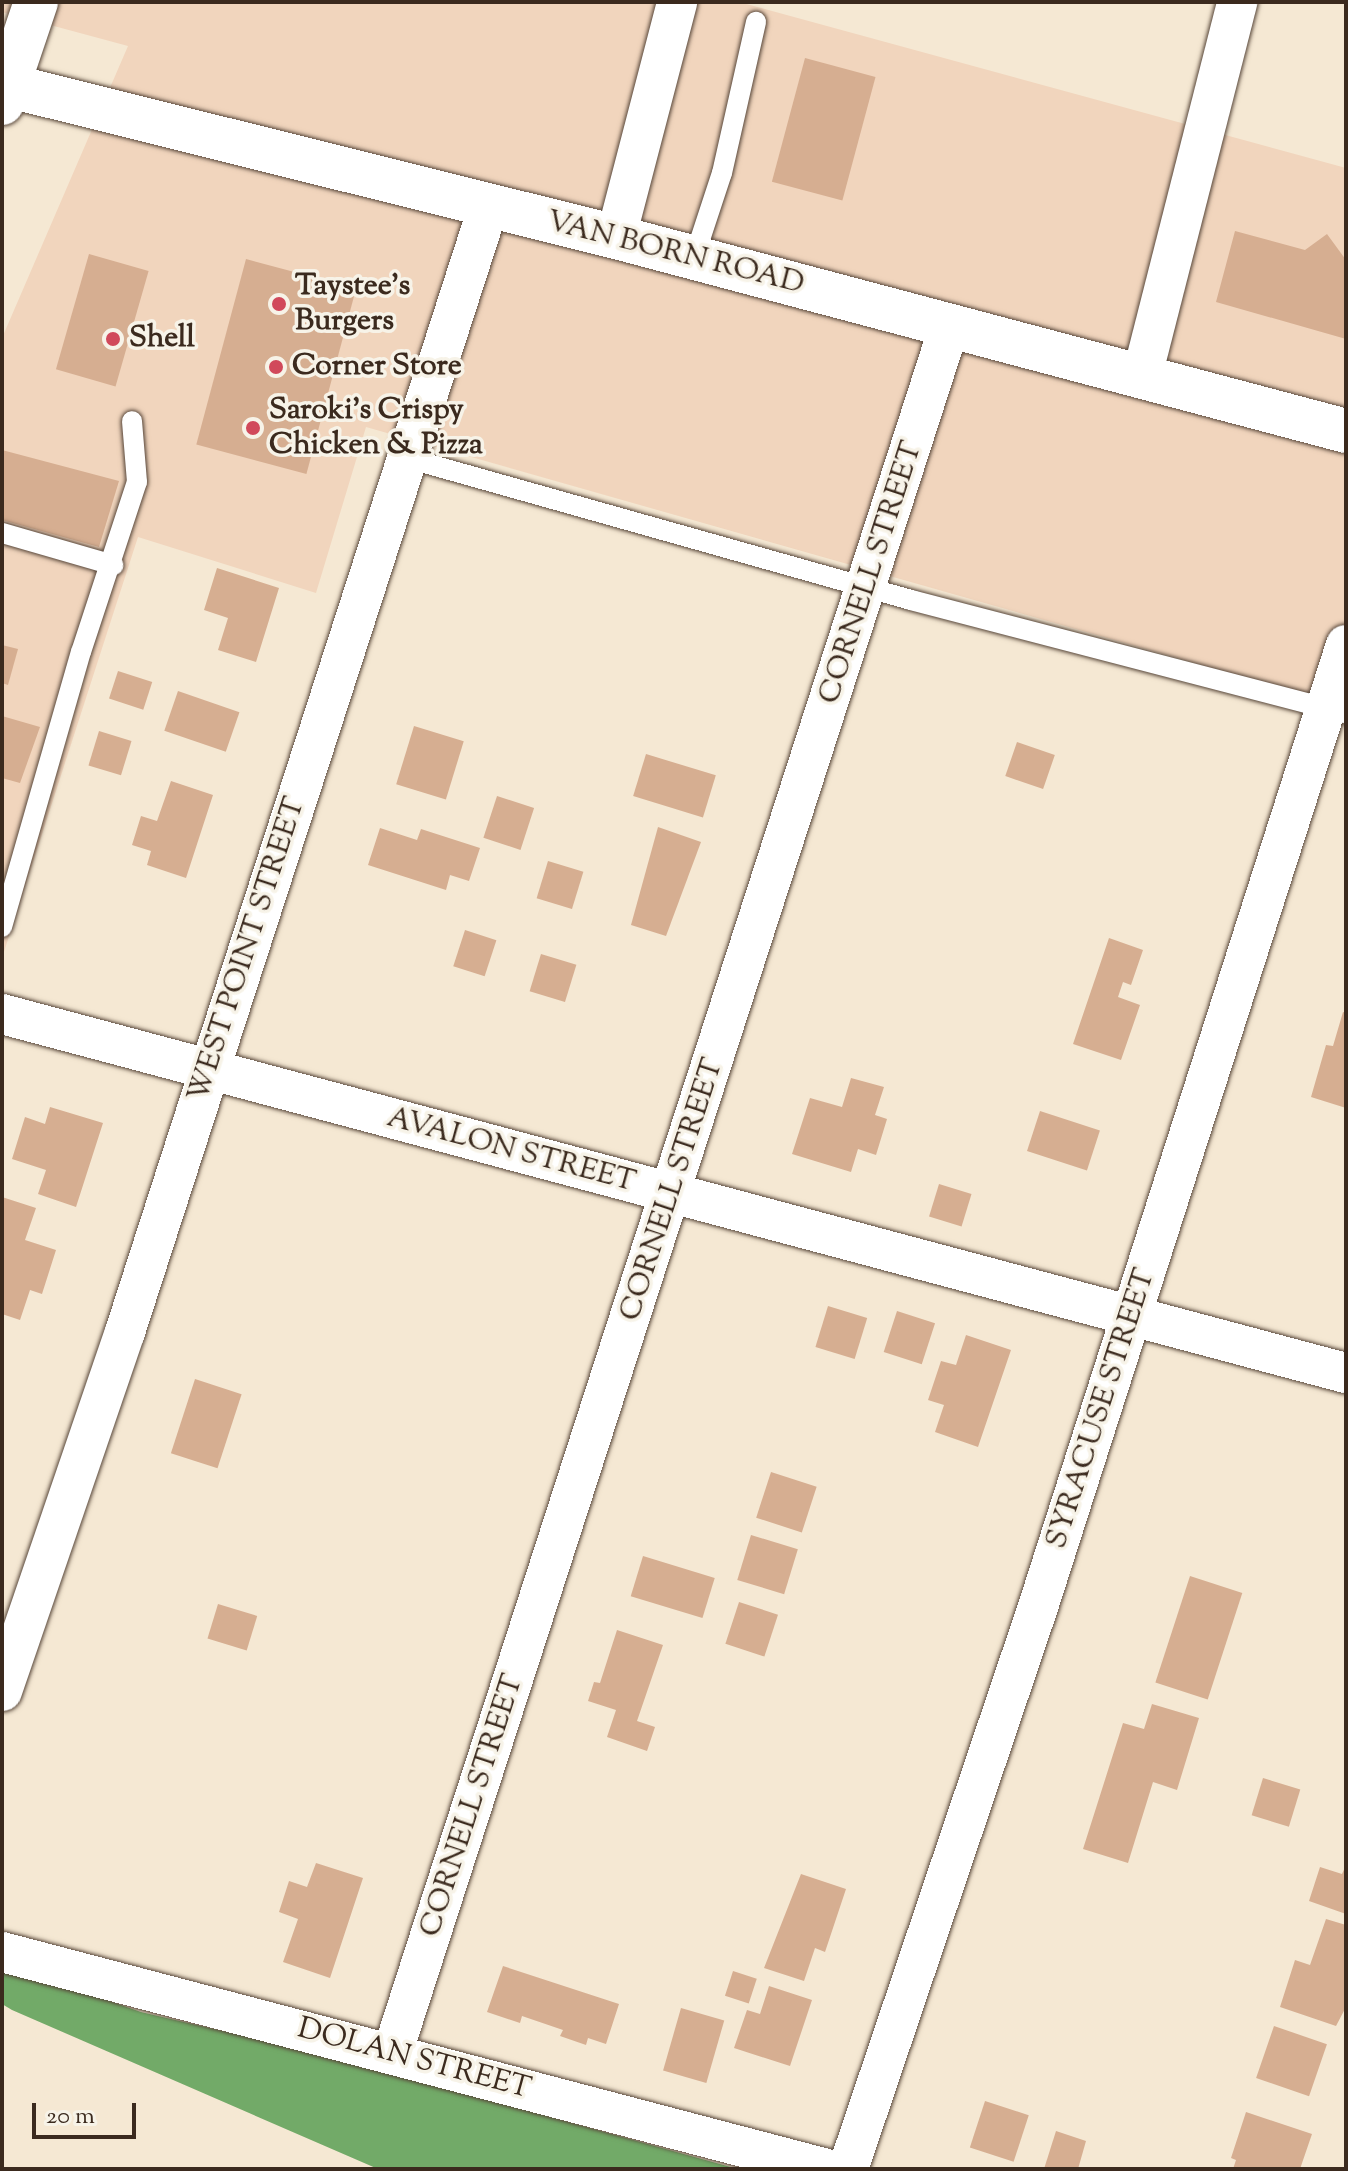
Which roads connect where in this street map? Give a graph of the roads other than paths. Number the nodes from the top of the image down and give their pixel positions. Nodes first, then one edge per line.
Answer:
1 (36, 2) edge
2 (677, 2) edge
3 (1237, 2) edge
4 (756, 22) dead end
5 (4, 91) edge
6 (488, 208) junction
7 (616, 237) junction
8 (694, 258) junction
9 (950, 324) junction
10 (1142, 376) junction
11 (132, 421) dead end
12 (1346, 431) edge
13 (407, 458) junction
14 (2, 533) edge
15 (113, 565) junction
16 (867, 587) junction
17 (1346, 645) edge
18 (1336, 710) edge
19 (2, 927) edge
20 (2, 1014) edge
21 (211, 1069) junction
22 (671, 1195) junction
23 (1132, 1316) junction
24 (1346, 1373) edge
25 (2, 1691) edge
26 (2, 1952) edge
27 (392, 2054) junction
28 (827, 2169) edge
29 (848, 2169) edge

1 - 5 main road
2 - 7 street
3 - 10 street
4 - 8 lane
5 - 6 main road, VAN BORN ROAD
6 - 7 main road, VAN BORN ROAD
6 - 13 street, WEST POINT STREET
7 - 8 main road, VAN BORN ROAD
8 - 9 main road, VAN BORN ROAD
9 - 10 main road, VAN BORN ROAD
9 - 16 street, CORNELL STREET
10 - 12 main road, VAN BORN ROAD
11 - 15 lane
13 - 16 lane
13 - 21 street, WEST POINT STREET
14 - 15 lane
15 - 19 lane
16 - 18 lane
16 - 22 street, CORNELL STREET
17 - 18 street, SYRACUSE STREET
18 - 23 street, SYRACUSE STREET
20 - 21 street, AVALON STREET
21 - 22 street, AVALON STREET
21 - 25 street, WEST POINT STREET
22 - 23 street, AVALON STREET
22 - 27 street, CORNELL STREET
23 - 24 street, AVALON STREET
23 - 29 street, SYRACUSE STREET
26 - 27 street, DOLAN STREET
27 - 28 street, DOLAN STREET

